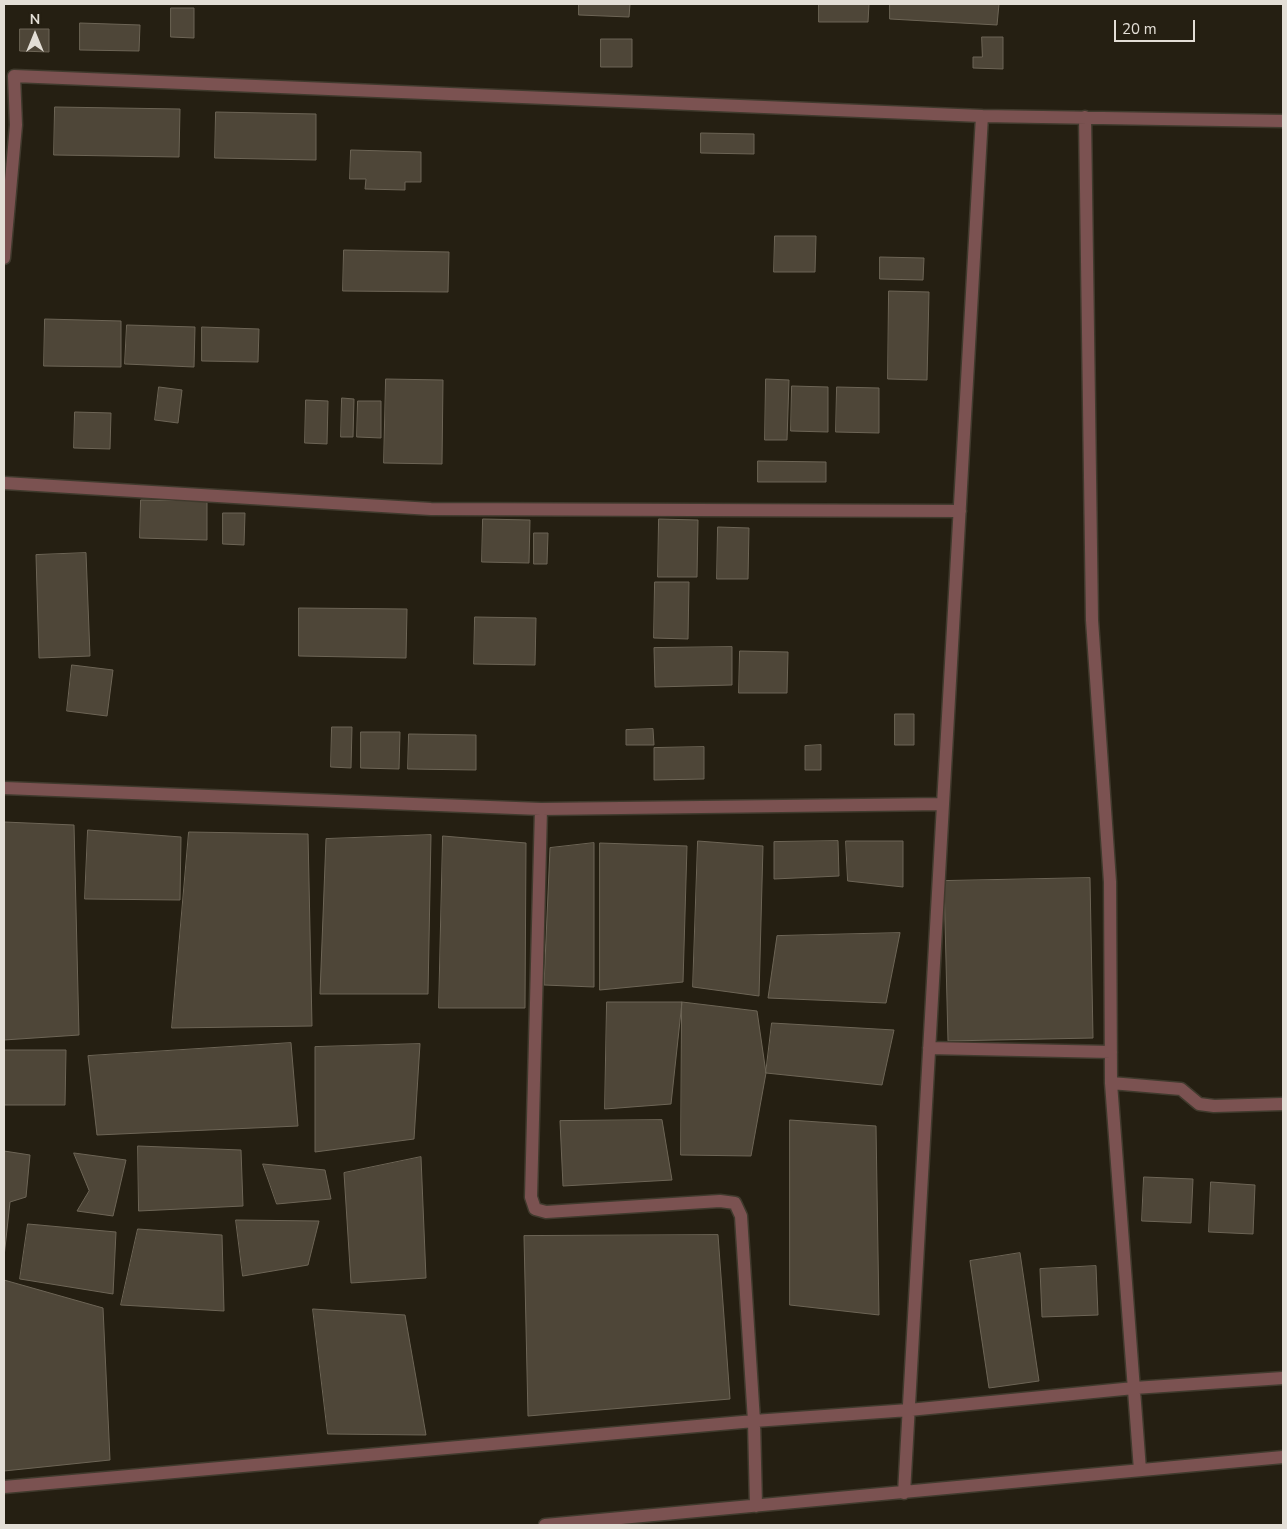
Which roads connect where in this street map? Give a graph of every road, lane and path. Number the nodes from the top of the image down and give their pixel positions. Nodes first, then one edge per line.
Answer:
1 (9, 76) edge
2 (982, 116) junction
3 (1085, 118) junction
4 (1283, 121) edge
5 (4, 258) edge
6 (4, 483) edge
7 (960, 511) junction
8 (4, 788) edge
9 (943, 804) junction
10 (540, 809) junction
11 (929, 1048) junction
12 (1111, 1052) junction
13 (1111, 1084) junction
14 (1283, 1104) edge
15 (1283, 1378) edge
16 (1134, 1388) junction
17 (908, 1410) junction
18 (754, 1421) junction
19 (1283, 1457) edge
20 (1140, 1470) junction
21 (4, 1487) edge
22 (904, 1493) junction
23 (756, 1506) junction
24 (545, 1525) edge

1 - 2 street
1 - 5 street
2 - 3 street
2 - 7 street
3 - 4 street
3 - 12 street
6 - 7 street
7 - 9 street
8 - 10 street
9 - 10 street
9 - 11 street
10 - 18 street
11 - 12 street
11 - 17 street
12 - 13 street
13 - 14 street
13 - 16 street
15 - 16 street
16 - 17 street
16 - 20 street
17 - 18 street
17 - 22 street
18 - 21 street
18 - 23 street
19 - 20 street
20 - 22 street
22 - 23 street
23 - 24 street

